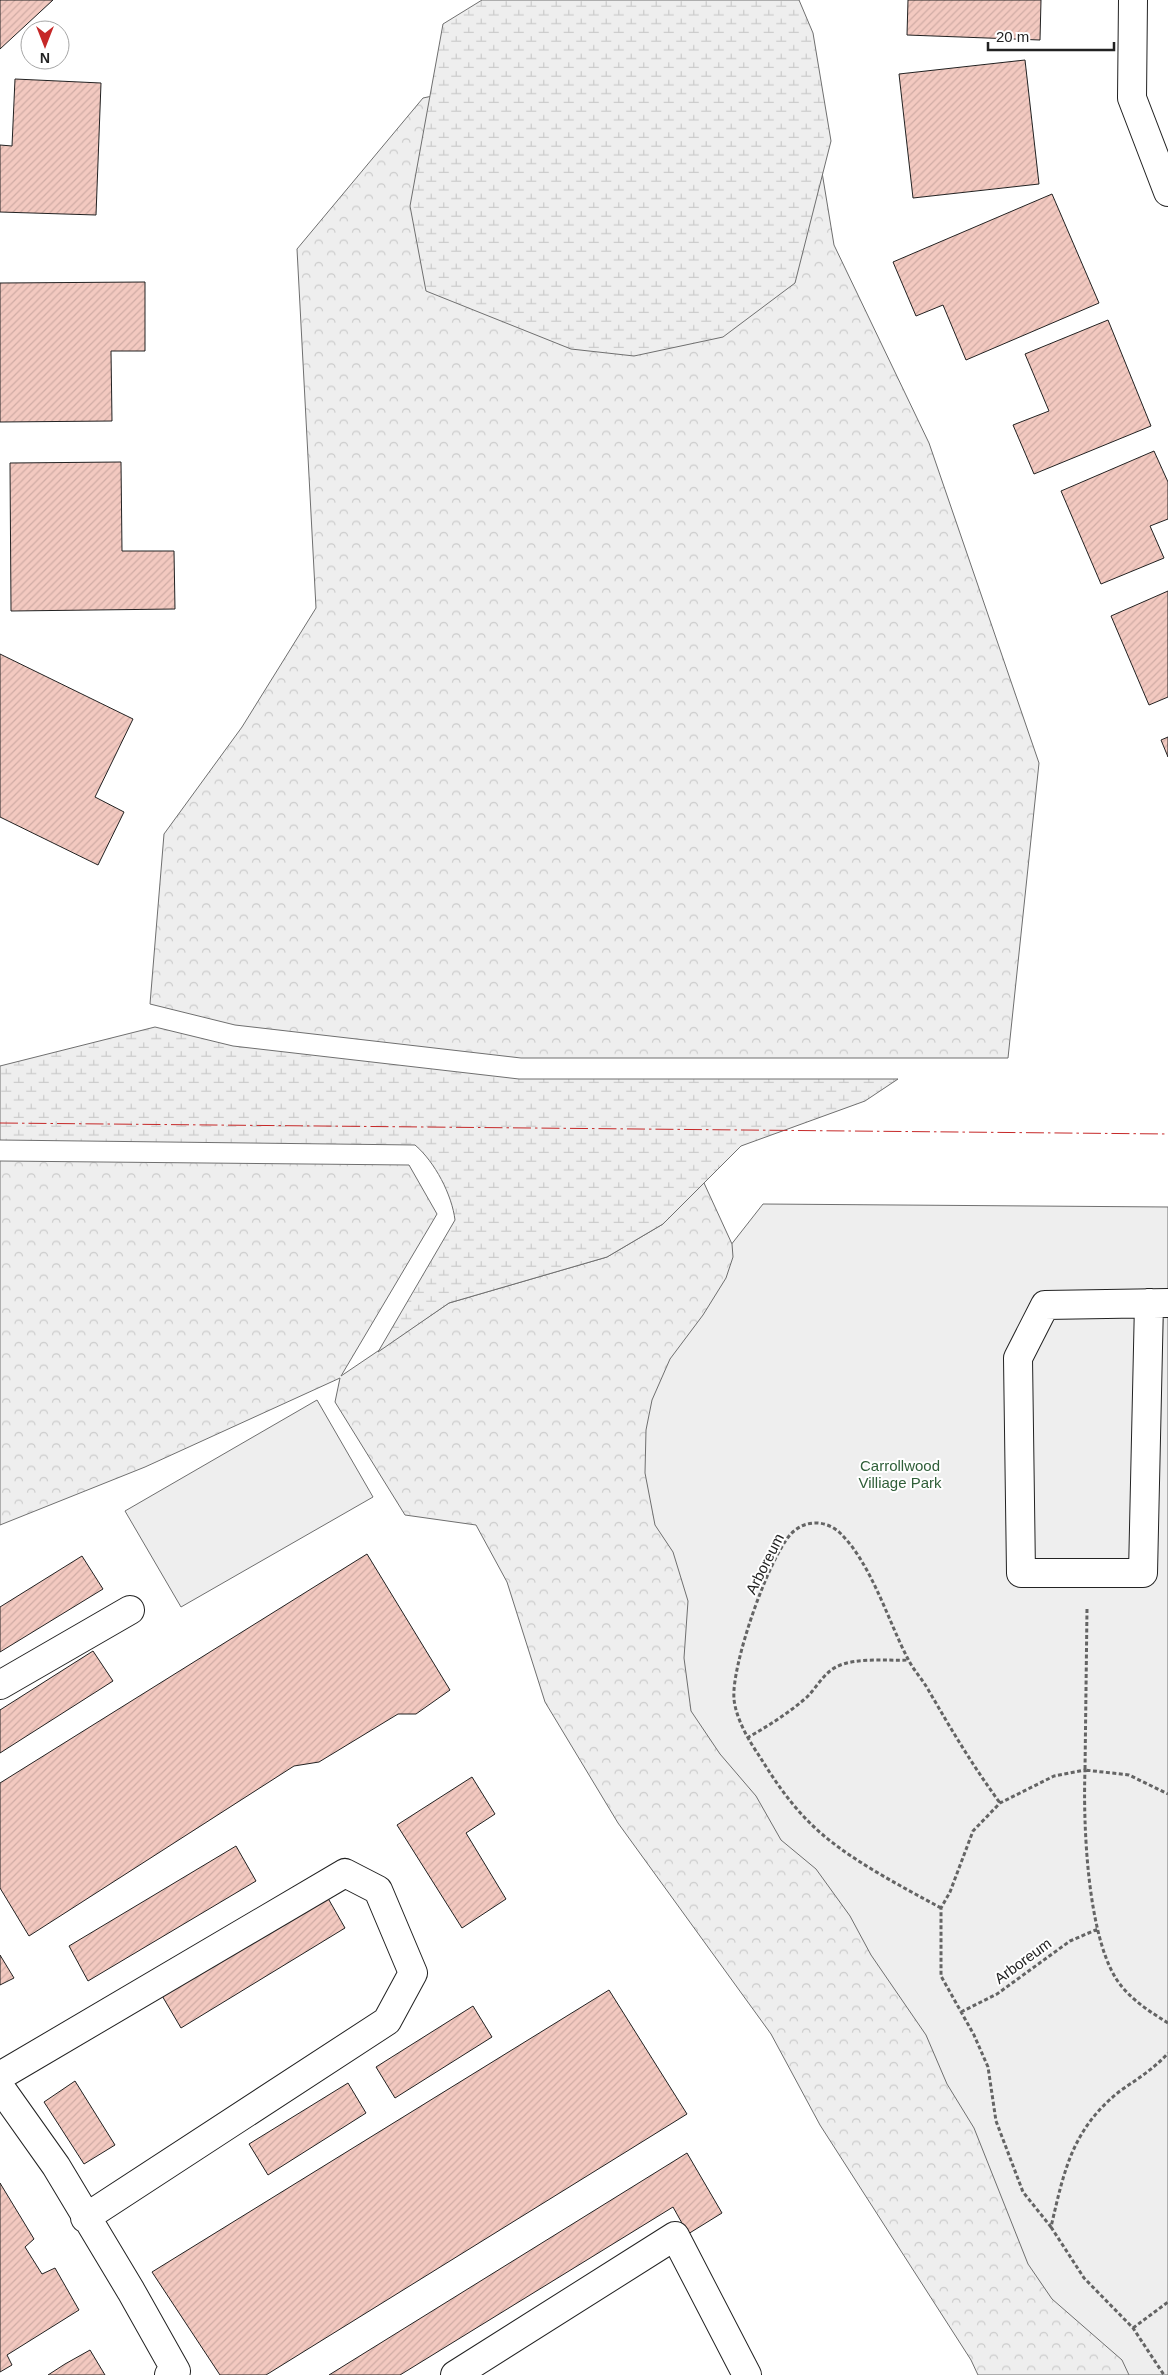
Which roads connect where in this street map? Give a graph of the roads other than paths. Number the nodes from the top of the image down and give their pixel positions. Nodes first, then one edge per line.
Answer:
1 (1133, 0) edge
2 (1168, 192) edge
3 (1158, 1303) edge
4 (130, 1610) dead end
5 (0, 1685) edge
6 (0, 2076) edge
7 (0, 2087) edge
8 (85, 2218) junction
9 (174, 2374) edge
10 (455, 2375) edge
11 (747, 2375) edge

1 - 2 street
3 - 3 street
4 - 5 street
6 - 8 street
7 - 8 street
8 - 9 street
10 - 11 street

